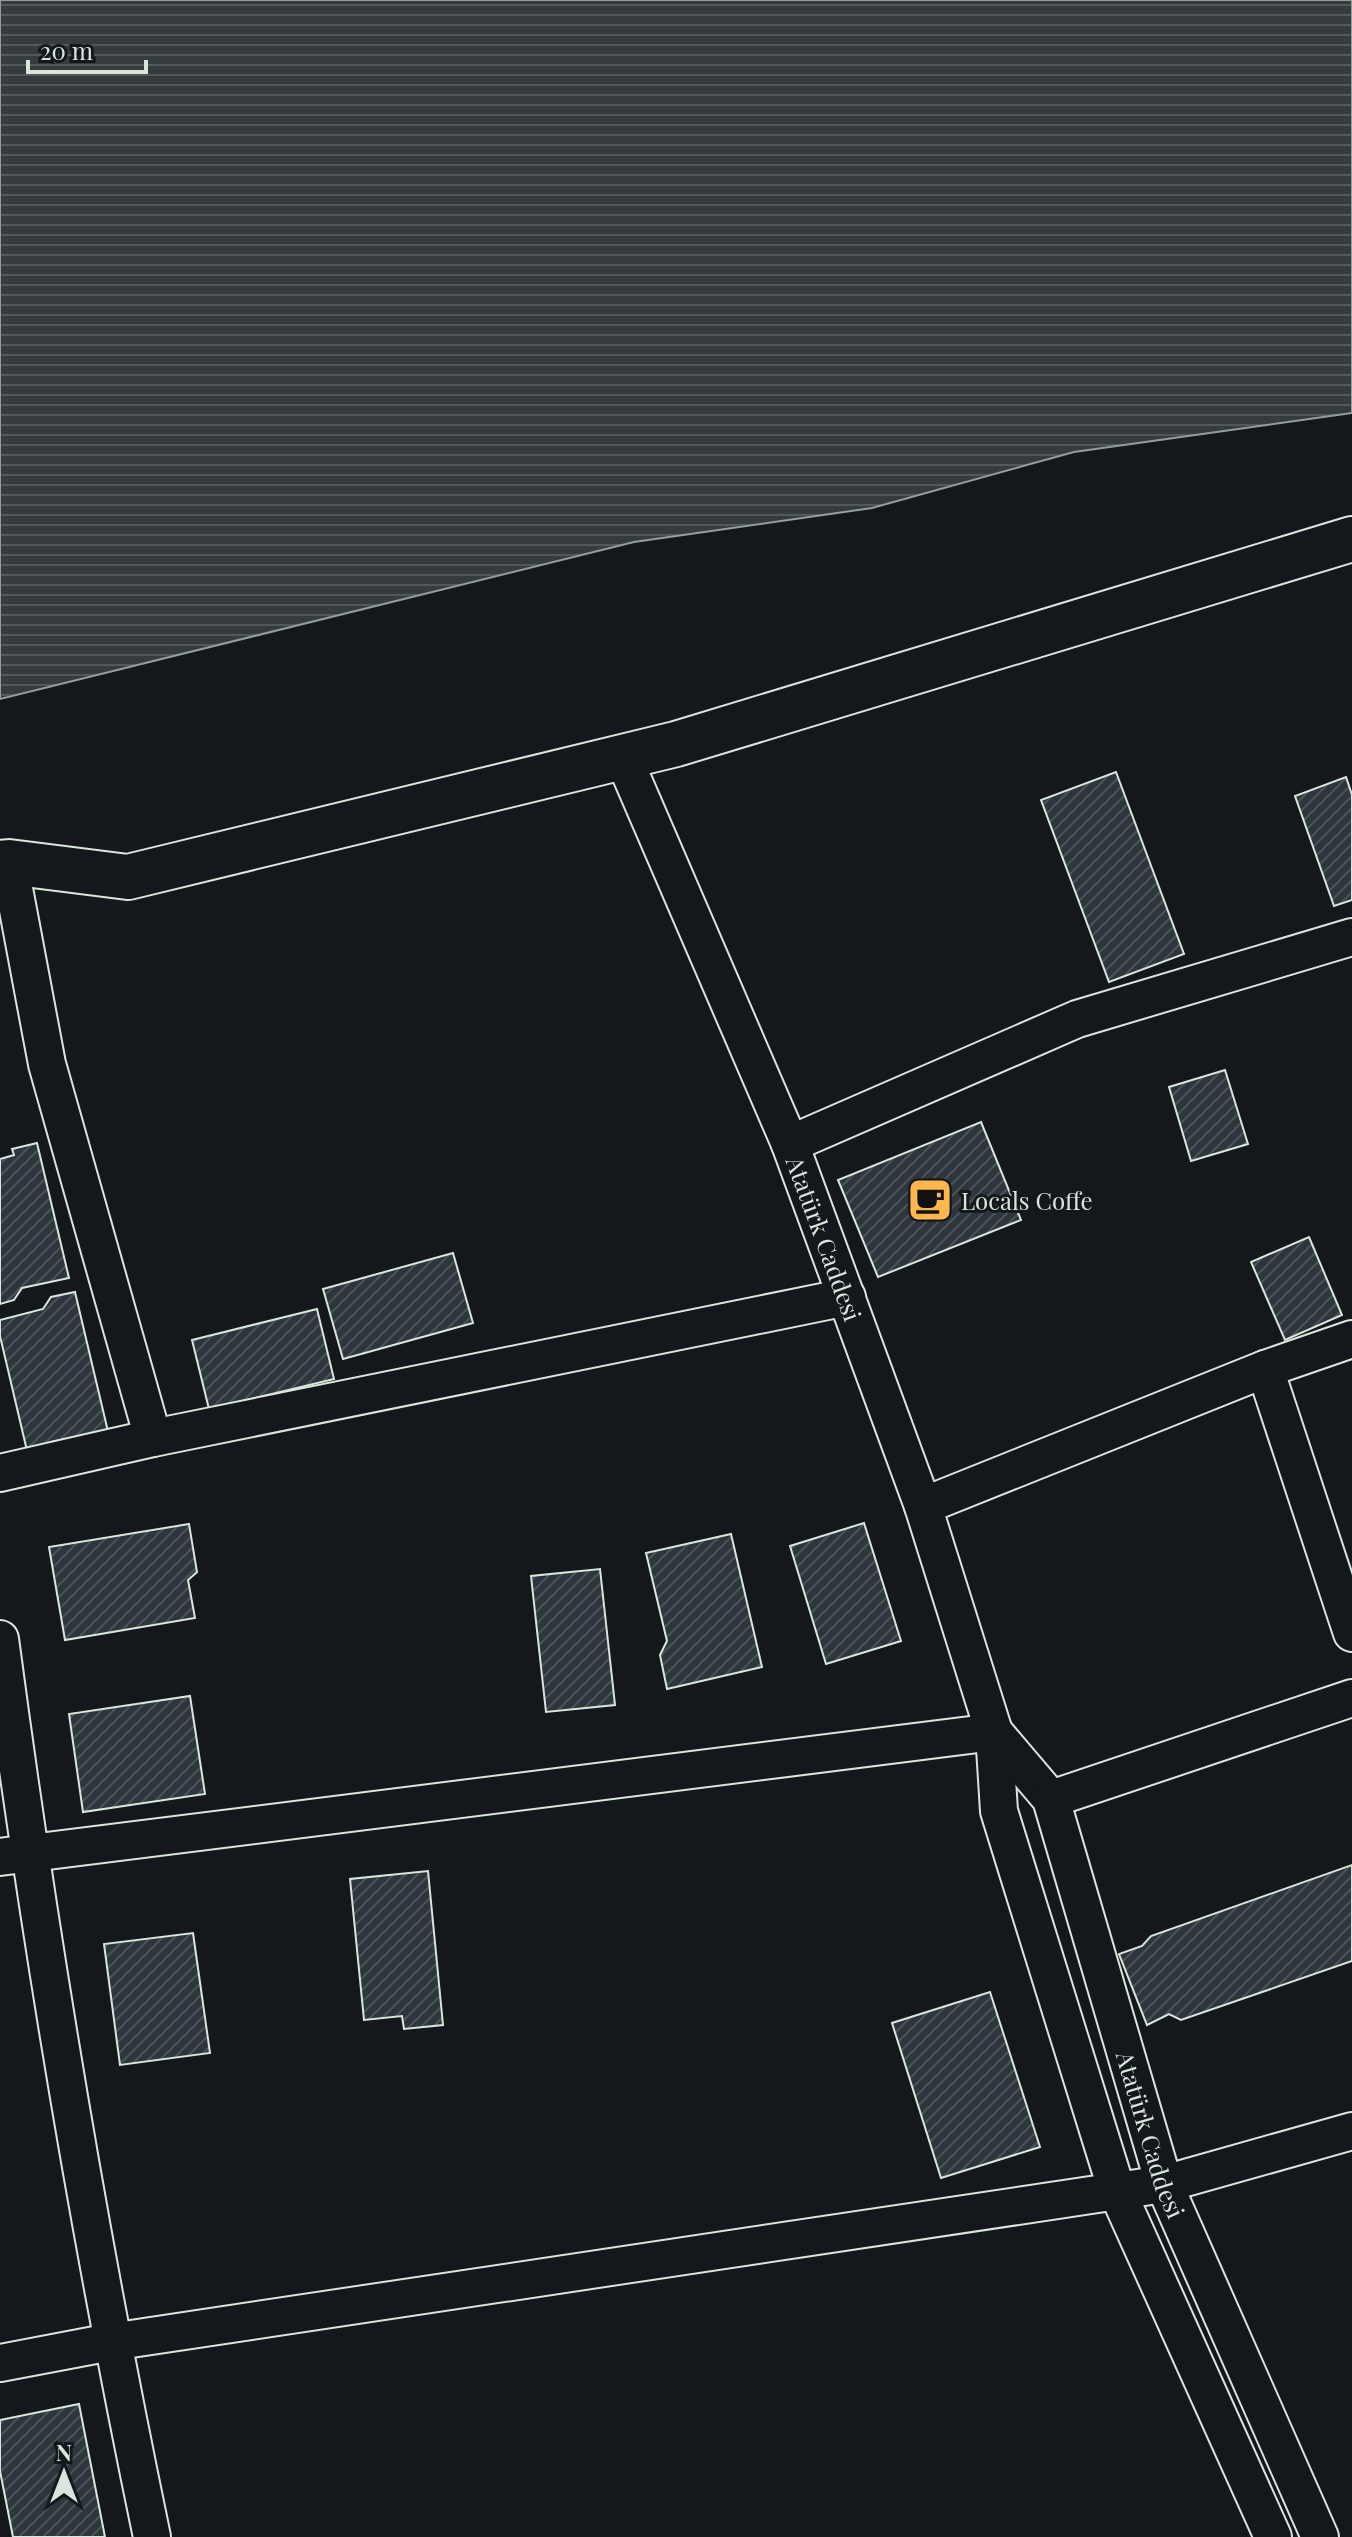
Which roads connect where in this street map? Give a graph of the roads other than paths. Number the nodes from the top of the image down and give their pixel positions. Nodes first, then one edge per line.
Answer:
1 (1352, 539) edge
2 (623, 757) junction
3 (5, 862) edge
4 (1352, 937) edge
5 (790, 1144) junction
6 (847, 1297) junction
7 (1352, 1339) edge
8 (1265, 1369) junction
9 (153, 1438) junction
10 (0, 1473) edge
11 (923, 1506) junction
12 (1352, 1633) edge
13 (0, 1639) edge
14 (1352, 1698) edge
15 (994, 1732) junction
16 (1051, 1799) junction
17 (14, 1855) edge
18 (1352, 2131) edge
19 (1164, 2184) junction
20 (1117, 2191) junction
21 (111, 2342) junction
22 (0, 2363) edge
23 (152, 2537) edge
24 (1273, 2537) edge
25 (1320, 2537) edge

1 - 2 street
2 - 3 street
2 - 5 street, Atatürk Caddesi
3 - 9 street
4 - 5 street
5 - 6 street, Atatürk Caddesi
6 - 9 street
6 - 11 street, Atatürk Caddesi
7 - 8 street
8 - 11 street
8 - 12 street
9 - 10 street
11 - 15 street, Atatürk Caddesi
13 - 17 street
14 - 16 street
15 - 16 street, Atatürk Caddesi
15 - 17 street
15 - 20 street, Atatürk Caddesi
16 - 19 street, Atatürk Caddesi
17 - 21 street
18 - 19 street
19 - 20 street
19 - 25 street, Atatürk Caddesi
20 - 21 street
20 - 24 street, Atatürk Caddesi
21 - 22 street
21 - 23 street

